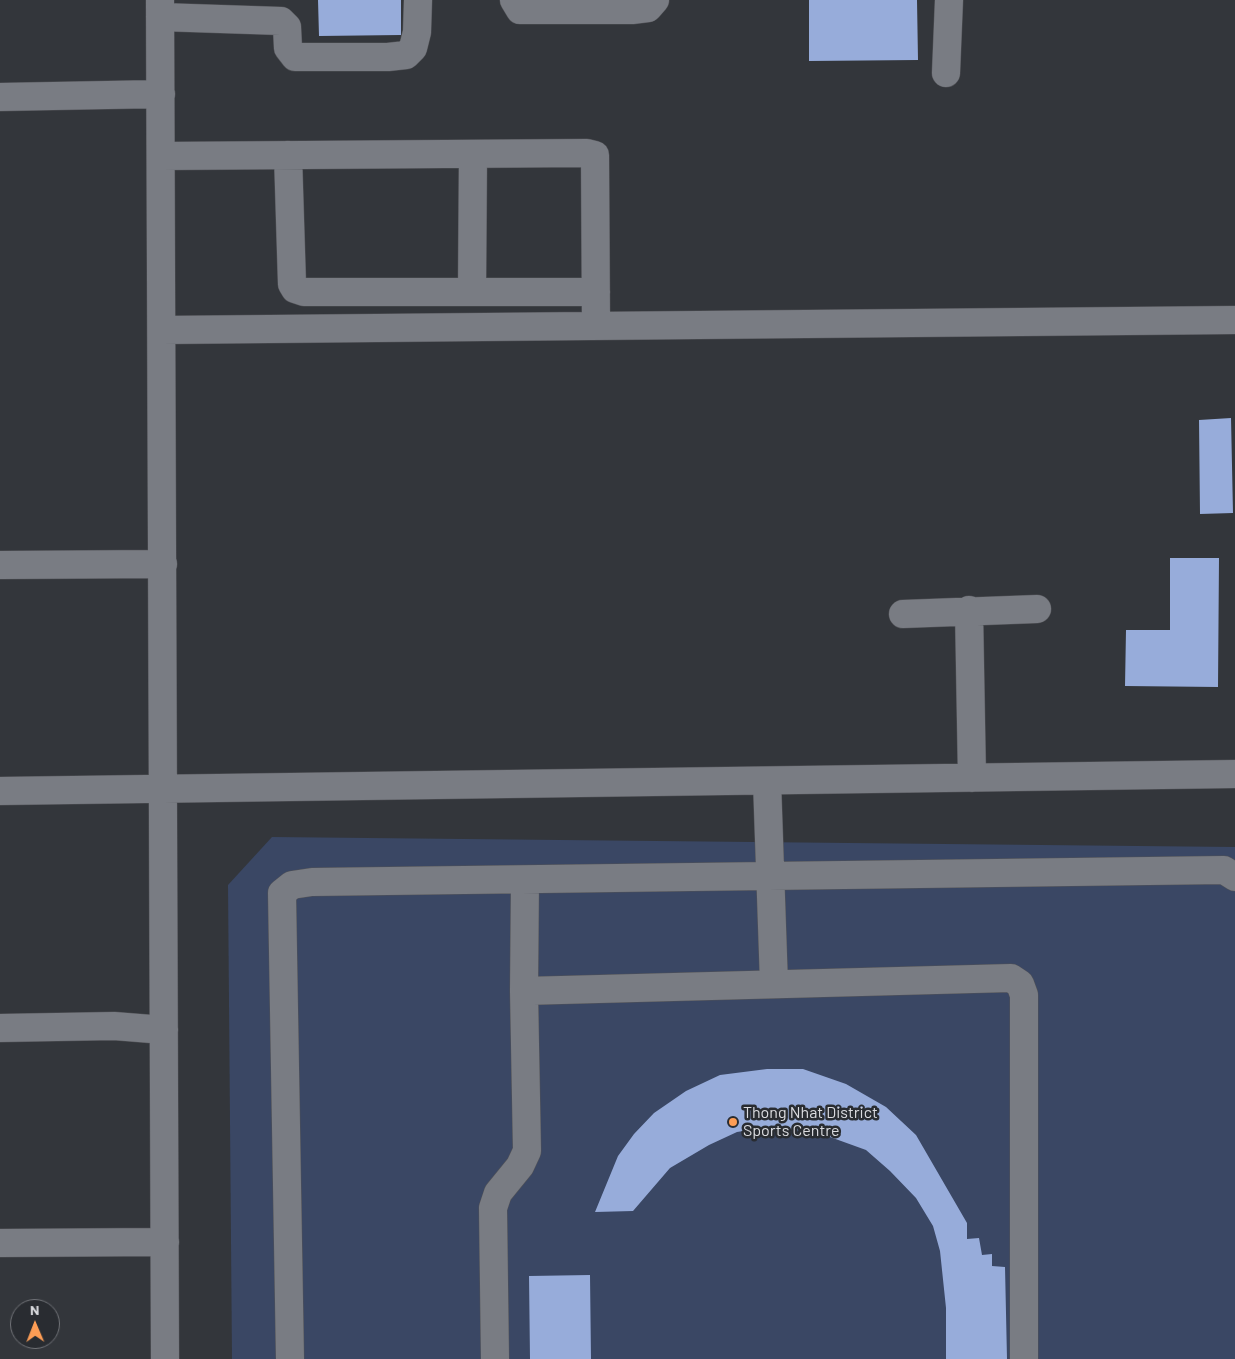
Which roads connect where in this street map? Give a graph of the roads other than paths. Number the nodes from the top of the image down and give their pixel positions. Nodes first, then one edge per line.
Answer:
1 (418, 0) edge
2 (514, 0) edge
3 (655, 0) edge
4 (949, 0) edge
5 (160, 9) edge
6 (946, 73) dead end
7 (161, 94) junction
8 (0, 97) edge
9 (473, 154) junction
10 (288, 155) junction
11 (161, 156) junction
12 (472, 292) junction
13 (596, 292) junction
14 (1235, 320) edge
15 (596, 326) junction
16 (162, 330) junction
17 (162, 564) junction
18 (0, 565) edge
19 (1037, 609) dead end
20 (969, 610) junction
21 (902, 614) dead end
22 (1235, 774) edge
23 (972, 778) junction
24 (766, 781) junction
25 (163, 789) junction
26 (0, 792) edge
27 (1235, 877) edge
28 (771, 878) junction
29 (525, 880) junction
30 (774, 984) junction
31 (524, 991) junction
32 (0, 1028) edge
33 (164, 1030) junction
34 (164, 1242) junction
35 (0, 1243) edge
36 (165, 1359) edge
37 (290, 1359) edge
38 (495, 1359) edge
39 (1024, 1359) edge

1 - 5 street
2 - 3 street
4 - 6 street
5 - 7 street
7 - 8 street
7 - 11 street
9 - 10 street
9 - 12 street
9 - 13 street
10 - 11 street
10 - 12 street
11 - 16 street
12 - 13 street
13 - 15 street
14 - 15 street
15 - 16 street
16 - 17 street
17 - 18 street
17 - 25 street
19 - 20 street
20 - 21 street
20 - 23 street
22 - 23 street
23 - 24 street
24 - 25 street
24 - 28 street
25 - 26 street
25 - 33 street
27 - 28 street
28 - 29 street
28 - 30 street
29 - 31 street
29 - 37 street
30 - 31 street
30 - 39 street
31 - 38 street
32 - 33 street
33 - 34 street
34 - 35 street
34 - 36 street

